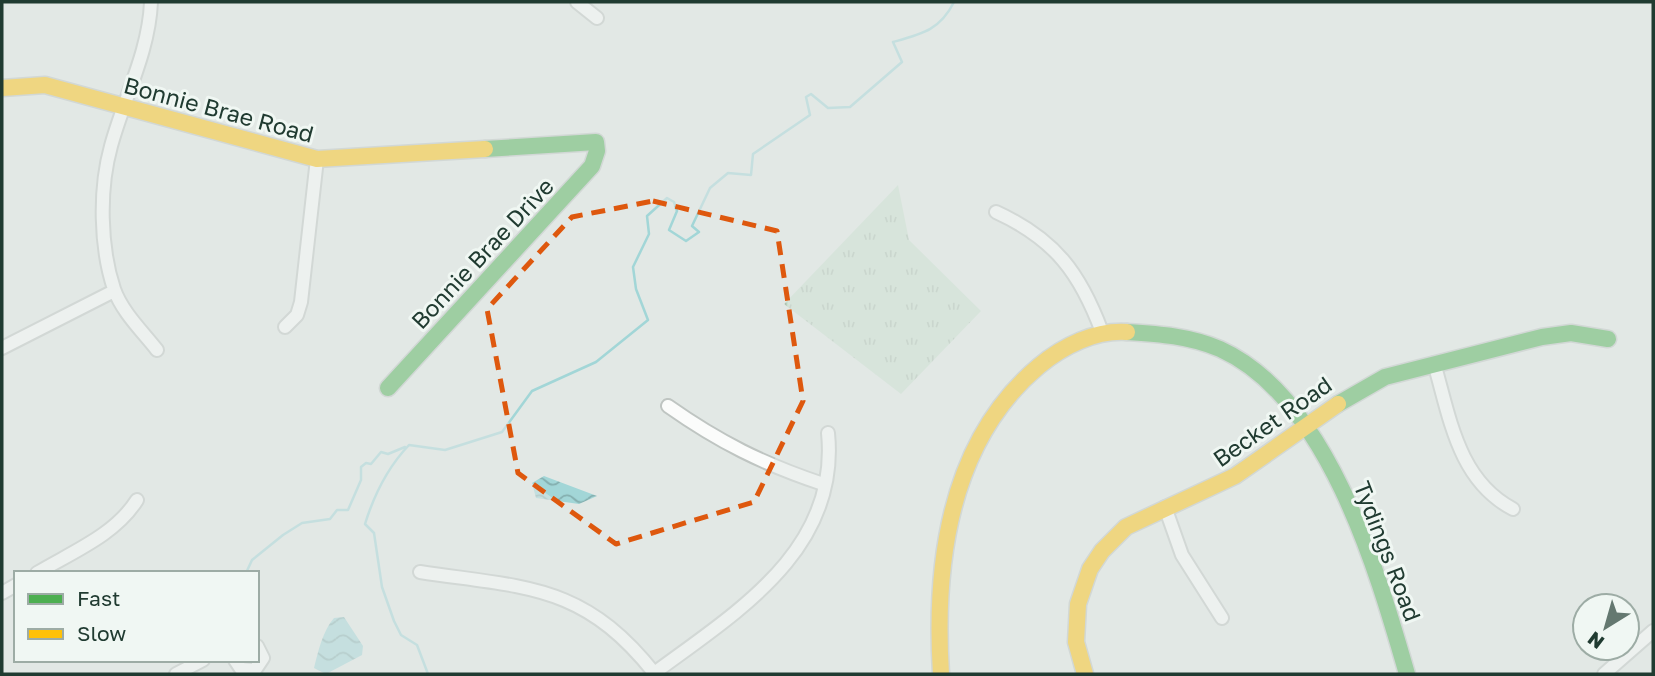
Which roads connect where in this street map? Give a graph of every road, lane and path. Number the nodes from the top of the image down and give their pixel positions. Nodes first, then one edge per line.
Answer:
1 (151, 2) edge
2 (577, 2) edge
3 (597, 18) dead end
4 (2, 88) edge
5 (124, 109) junction
6 (596, 142) joint
7 (317, 159) junction
8 (996, 212) dead end
9 (114, 291) junction
10 (285, 327) dead end
11 (1102, 332) junction
12 (1608, 339) dead end
13 (2, 348) edge
14 (158, 350) dead end
15 (1434, 363) junction
16 (388, 388) dead end
17 (668, 406) dead end
18 (1304, 426) junction
19 (828, 433) dead end
20 (823, 484) junction
21 (137, 500) dead end
22 (1165, 508) junction
23 (1513, 509) dead end
24 (40, 571) edge
25 (420, 572) dead end
26 (1222, 618) dead end
27 (1653, 631) edge
28 (259, 650) edge
29 (199, 662) edge
30 (236, 662) edge
31 (176, 674) edge
32 (654, 674) edge
33 (941, 674) edge
34 (1085, 674) edge
35 (1407, 674) edge
36 (1604, 674) edge

1 - 5 street
2 - 3 street
4 - 5 street, Bonnie Brae Road
5 - 7 street, Bonnie Brae Road
5 - 9 street
6 - 7 street, Bonnie Brae Road
6 - 16 street, Bonnie Brae Drive
7 - 10 street
8 - 11 street
9 - 13 street
9 - 14 street
11 - 18 street, Tydings Road
11 - 33 street, Tydings Road
12 - 15 street, Becket Road
15 - 18 street, Becket Road
15 - 23 street
17 - 20 street
18 - 22 street, Becket Road
18 - 35 street, Tydings Road
19 - 20 street
20 - 32 street
21 - 24 street
22 - 26 street
22 - 34 street, Becket Road
25 - 32 street
27 - 36 street
28 - 30 street
29 - 31 street

